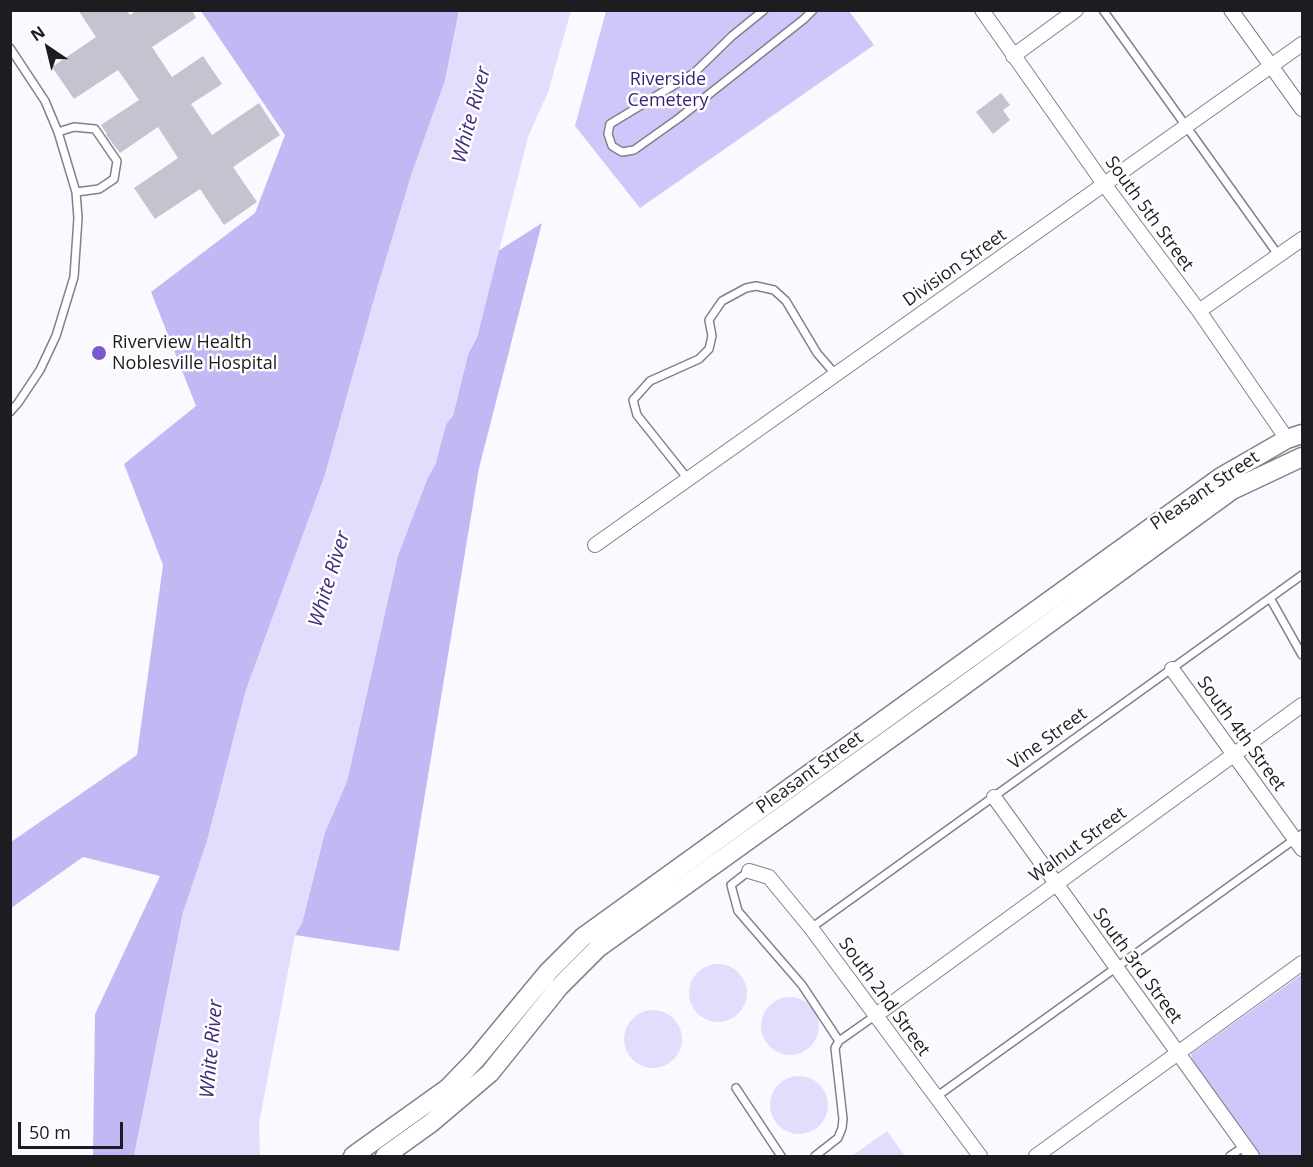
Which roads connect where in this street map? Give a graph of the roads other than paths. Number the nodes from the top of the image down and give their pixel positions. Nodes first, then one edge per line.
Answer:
1 (764, 10) edge
2 (813, 10) edge
3 (982, 10) edge
4 (1076, 10) edge
5 (1103, 10) edge
6 (1231, 10) edge
7 (1302, 44) edge
8 (10, 48) edge
9 (1013, 56) junction
10 (1271, 66) junction
11 (1302, 109) edge
12 (1186, 126) junction
13 (58, 132) junction
14 (1104, 184) junction
15 (76, 192) junction
16 (1302, 239) edge
17 (1279, 256) junction
18 (1199, 311) junction
19 (836, 375) junction
20 (10, 412) edge
21 (1294, 437) edge
22 (1302, 456) edge
23 (688, 479) junction
24 (595, 545) dead end
25 (1302, 575) edge
26 (1270, 598) junction
27 (1302, 655) edge
28 (1172, 669) junction
29 (1302, 705) edge
30 (1234, 755) junction
31 (994, 797) junction
32 (1300, 841) edge
33 (749, 871) joint
34 (1056, 884) junction
35 (811, 928) junction
36 (1302, 963) edge
37 (1116, 968) junction
38 (876, 1015) junction
39 (839, 1041) junction
40 (1178, 1053) junction
41 (736, 1088) dead end
42 (936, 1097) junction
43 (1248, 1151) edge
44 (353, 1156) edge
45 (385, 1156) edge
46 (781, 1156) edge
47 (815, 1156) edge
48 (980, 1156) edge
49 (1035, 1156) edge
50 (1230, 1156) edge

1 - 2 lane
3 - 9 street, South 5th Street
4 - 9 street
5 - 12 lane
6 - 10 street
7 - 10 street, Division Street
8 - 13 lane
9 - 14 street, South 5th Street
10 - 11 street
10 - 12 street, Division Street
12 - 14 street, Division Street
12 - 17 lane
13 - 15 lane
13 - 15 lane
14 - 18 street, South 5th Street
14 - 19 street, Division Street
15 - 20 lane
16 - 17 street
17 - 18 street
18 - 21 street, South 5th Street
19 - 23 street, Division Street
19 - 23 lane
21 - 44 street, Pleasant Street
22 - 45 street, Pleasant Street
23 - 24 street, Division Street
25 - 26 lane, Vine Street
26 - 27 lane
26 - 28 lane, Vine Street
28 - 30 street, South 4th Street
28 - 31 lane, Vine Street
29 - 30 street, Walnut Street
30 - 32 street, South 4th Street
30 - 34 street, Walnut Street
31 - 34 street, South 3rd Street
31 - 35 lane, Vine Street
32 - 37 lane
33 - 35 street, South 2nd Street
33 - 39 lane
34 - 37 street, South 3rd Street
34 - 38 street, Walnut Street
35 - 38 street, South 2nd Street
36 - 40 street
37 - 40 street, South 3rd Street
37 - 42 lane
38 - 39 lane
38 - 42 street, South 2nd Street
39 - 47 lane
40 - 43 street, South 3rd Street
40 - 49 street
41 - 46 lane
42 - 48 street, South 2nd Street
43 - 50 lane

